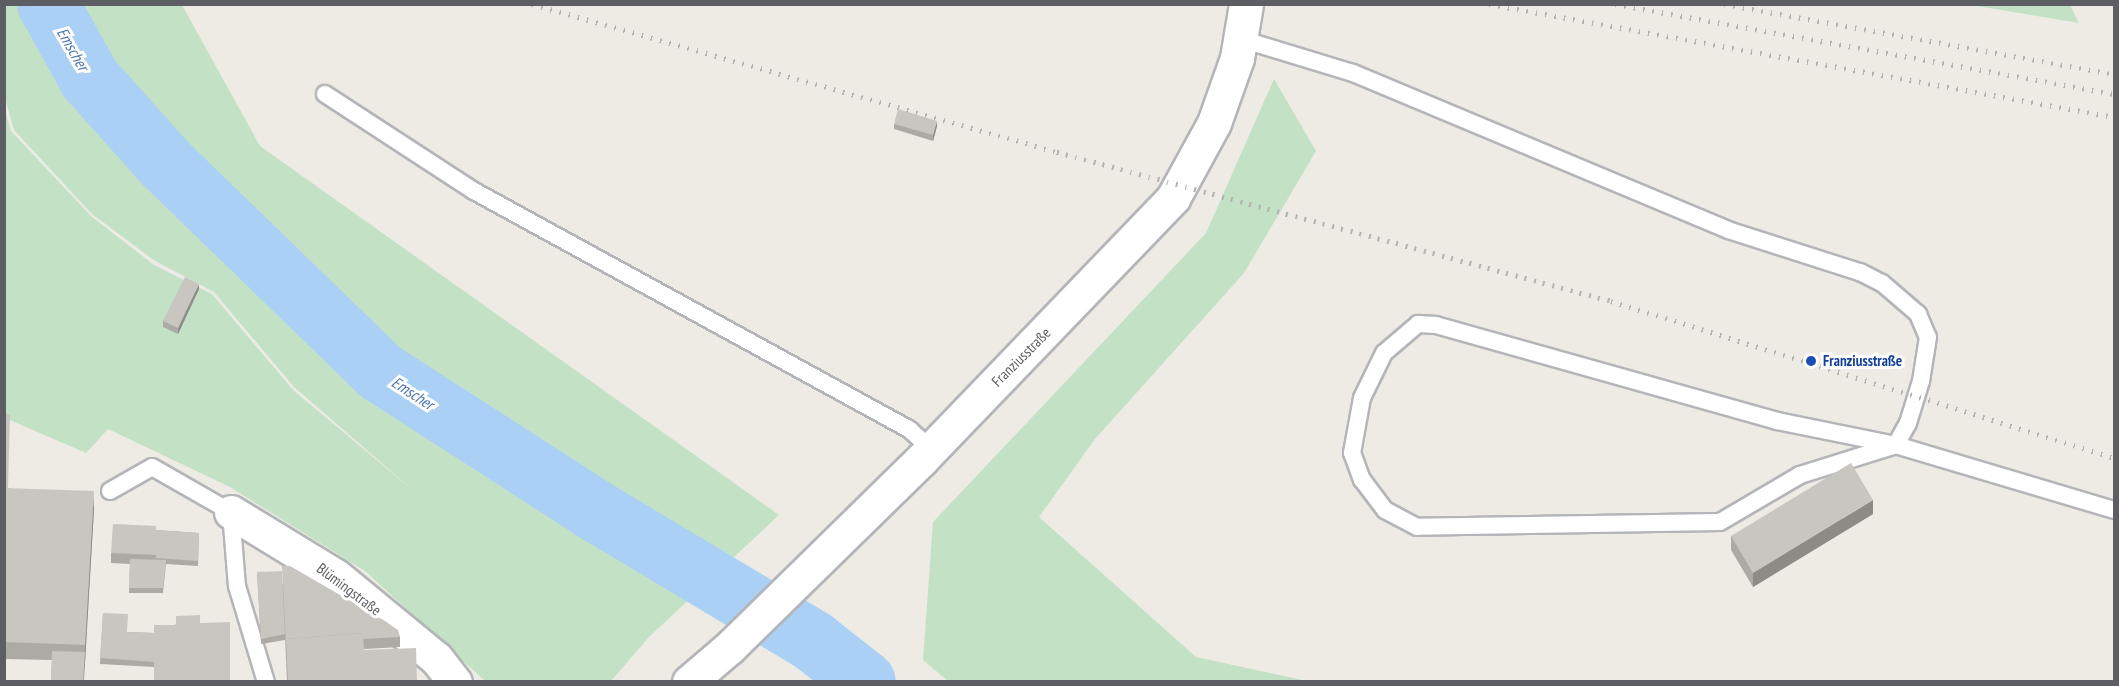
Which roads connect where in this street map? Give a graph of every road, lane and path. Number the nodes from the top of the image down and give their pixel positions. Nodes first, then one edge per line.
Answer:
1 (1246, 4) edge
2 (1241, 39) junction
3 (325, 94) dead end
4 (1896, 445) junction
5 (931, 449) junction
6 (110, 491) dead end
7 (2115, 510) edge
8 (231, 512) junction
9 (719, 663) edge
10 (266, 681) edge
11 (455, 681) edge
12 (689, 681) edge

1 - 2 street, Franziusstraße
2 - 4 lane
2 - 5 street, Franziusstraße
3 - 5 lane
4 - 4 lane
4 - 7 lane
5 - 9 street, Franziusstraße
6 - 8 lane
8 - 10 lane
8 - 11 street, Blümingstraße
9 - 12 street, Franziusstraße

